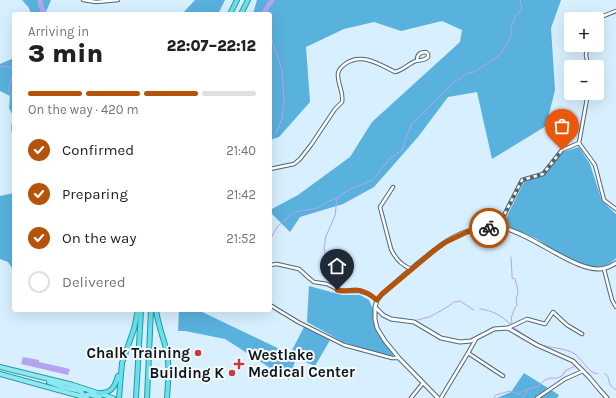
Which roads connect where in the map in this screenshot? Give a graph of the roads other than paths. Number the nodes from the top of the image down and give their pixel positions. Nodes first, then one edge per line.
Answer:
1 (83, 0) edge
2 (118, 0) edge
3 (237, 0) edge
4 (248, 0) edge
5 (231, 12) edge
6 (242, 12) edge
7 (616, 12) edge
8 (604, 16) edge
9 (416, 60) junction
10 (587, 100) edge
11 (579, 143) junction
12 (272, 169) edge
13 (393, 187) dead end
14 (616, 209) edge
15 (498, 227) junction
16 (616, 263) edge
17 (272, 265) edge
18 (411, 269) junction
19 (604, 269) junction
20 (377, 300) junction
21 (272, 306) edge
22 (375, 307) junction
23 (616, 307) edge
24 (138, 312) edge
25 (141, 312) edge
26 (151, 312) edge
27 (156, 312) edge
28 (383, 315) junction
29 (375, 319) junction
30 (508, 328) junction
31 (582, 334) dead end
32 (476, 339) junction
33 (468, 353) junction
34 (399, 358) junction
35 (0, 367) edge
36 (121, 368) junction
37 (583, 370) junction
38 (0, 374) edge
39 (33, 375) junction
40 (503, 376) dead end
41 (423, 382) junction
42 (98, 393) junction
43 (147, 397) edge
44 (84, 398) edge
45 (100, 398) edge
46 (113, 398) edge
47 (119, 398) edge
48 (136, 398) edge
49 (168, 398) edge
50 (411, 398) edge
51 (438, 398) edge
52 (441, 398) edge
53 (538, 398) edge
54 (607, 398) edge

1 - 2 street
3 - 5 highway
4 - 6 highway
7 - 8 street
9 - 9 street
9 - 12 street
10 - 11 street
11 - 14 street
11 - 15 street
13 - 18 street
15 - 18 street
15 - 19 street
16 - 19 street
17 - 20 street
18 - 20 street
19 - 23 street
20 - 22 street
21 - 34 street
22 - 28 street
22 - 29 street
24 - 36 highway
25 - 48 highway
26 - 43 highway
27 - 49 highway
28 - 29 street
28 - 32 street
29 - 34 street
30 - 31 street
30 - 32 street
30 - 37 street
32 - 33 street
33 - 40 street
33 - 52 street
34 - 41 street
35 - 39 main road
36 - 42 highway
36 - 47 highway
37 - 53 street
37 - 54 street
38 - 44 main road
39 - 42 main road
39 - 44 main road
41 - 50 street
41 - 51 street
42 - 46 main road
44 - 45 main road

